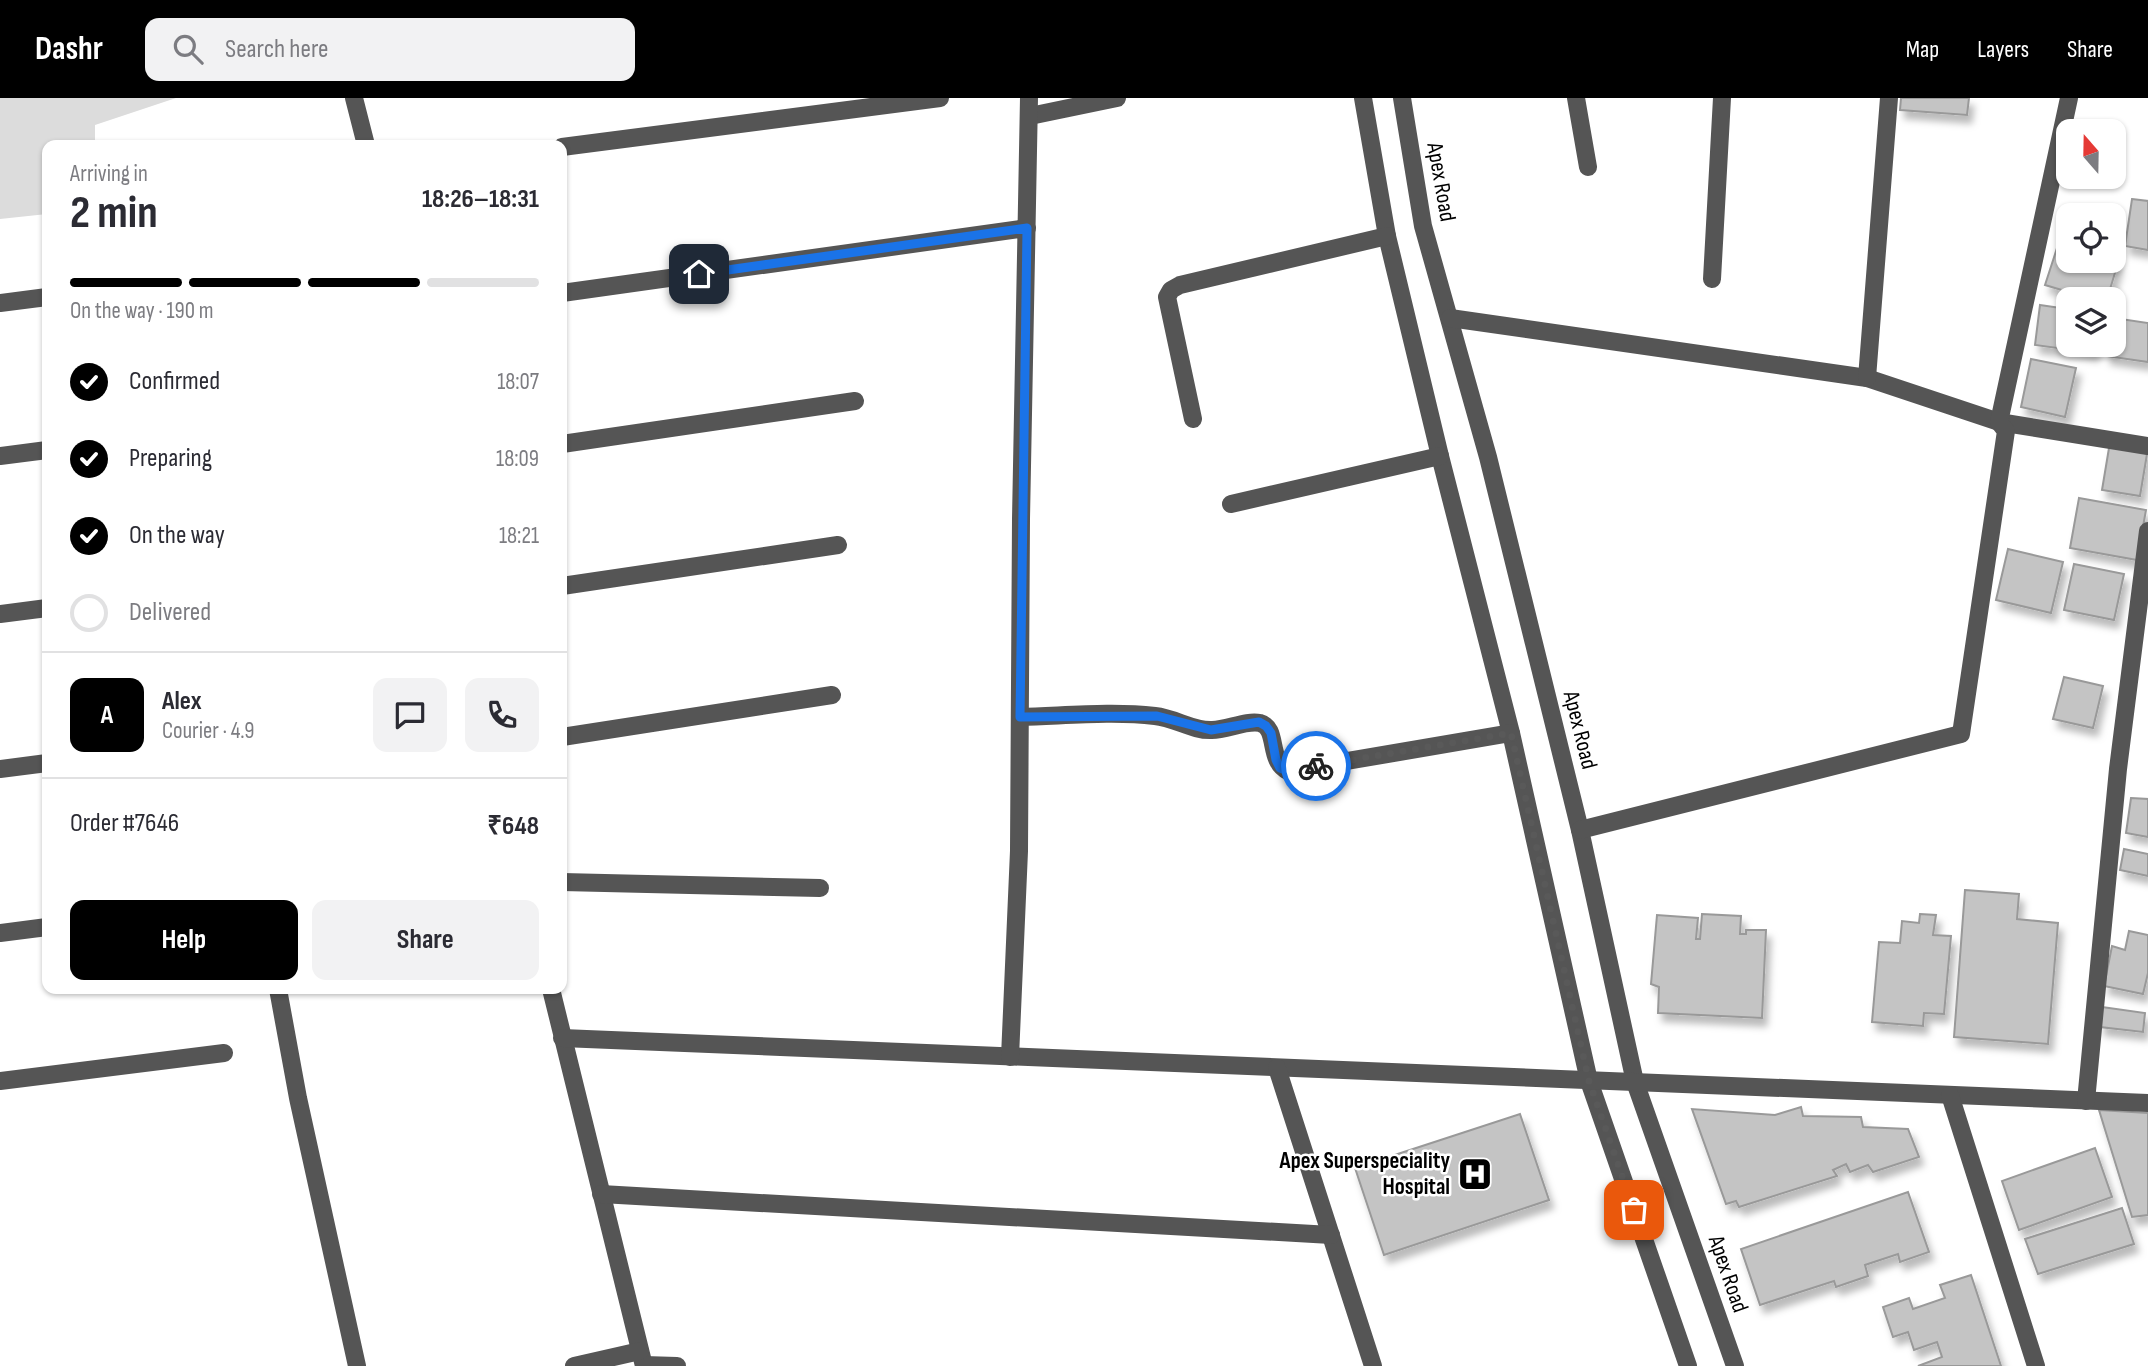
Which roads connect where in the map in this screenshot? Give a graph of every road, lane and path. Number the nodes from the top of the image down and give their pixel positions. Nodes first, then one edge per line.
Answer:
1 (354, 98) edge
2 (940, 98) edge
3 (1117, 98) edge
4 (1363, 98) edge
5 (1402, 98) edge
6 (1576, 98) edge
7 (1722, 98) edge
8 (1889, 98) edge
9 (2069, 98) edge
10 (1029, 107) edge
11 (365, 140) edge
12 (567, 146) edge
13 (1588, 167) dead end
14 (1027, 228) junction
15 (1387, 236) junction
16 (1712, 279) dead end
17 (567, 292) edge
18 (42, 299) edge
19 (0, 303) edge
20 (1450, 318) junction
21 (1867, 379) junction
22 (855, 401) dead end
23 (1193, 419) dead end
24 (1999, 422) junction
25 (567, 443) edge
26 (2148, 446) edge
27 (42, 451) edge
28 (0, 456) edge
29 (1440, 456) junction
30 (1231, 504) dead end
31 (2148, 531) edge
32 (838, 545) dead end
33 (567, 585) edge
34 (42, 609) edge
35 (0, 614) edge
36 (832, 695) dead end
37 (1020, 717) junction
38 (1511, 733) junction
39 (567, 736) edge
40 (42, 764) edge
41 (0, 769) edge
42 (1580, 830) junction
43 (567, 882) edge
44 (820, 888) dead end
45 (42, 928) edge
46 (0, 933) edge
47 (279, 994) edge
48 (552, 994) edge
49 (562, 1038) junction
50 (224, 1053) dead end
51 (1010, 1057) junction
52 (1276, 1068) junction
53 (0, 1081) edge
54 (1589, 1081) junction
55 (1635, 1082) junction
56 (1950, 1095) junction
57 (2086, 1101) junction
58 (2148, 1103) edge
59 (601, 1194) junction
60 (1331, 1235) junction
61 (642, 1361) edge
62 (357, 1366) edge
63 (574, 1366) edge
64 (677, 1366) edge
65 (1373, 1366) edge
66 (1688, 1366) edge
67 (1735, 1366) edge
68 (2036, 1366) edge

1 - 11 street
2 - 12 street
3 - 10 street
4 - 15 street
5 - 20 street, Apex Road
6 - 13 street
7 - 16 street
8 - 21 street
9 - 24 street
10 - 14 street
14 - 17 street
14 - 37 street
15 - 23 street
15 - 29 street
18 - 19 street
20 - 21 street
20 - 42 street, Apex Road
21 - 24 street
22 - 25 street
24 - 26 street
24 - 42 street
27 - 28 street
29 - 30 street
29 - 38 street
31 - 57 street
32 - 33 street
34 - 35 street
36 - 39 street
37 - 38 street
37 - 51 street
38 - 54 street
40 - 41 street
42 - 55 street, Apex Road
43 - 44 street
45 - 46 street
47 - 62 street
48 - 49 street
49 - 51 street
49 - 59 street
50 - 53 street
51 - 52 street
52 - 54 street
52 - 60 street
54 - 55 street
54 - 66 street
55 - 56 street
55 - 67 street, Apex Road
56 - 57 street
56 - 68 street
57 - 58 street
59 - 60 street
59 - 61 street
60 - 65 street
61 - 63 street
61 - 64 street

